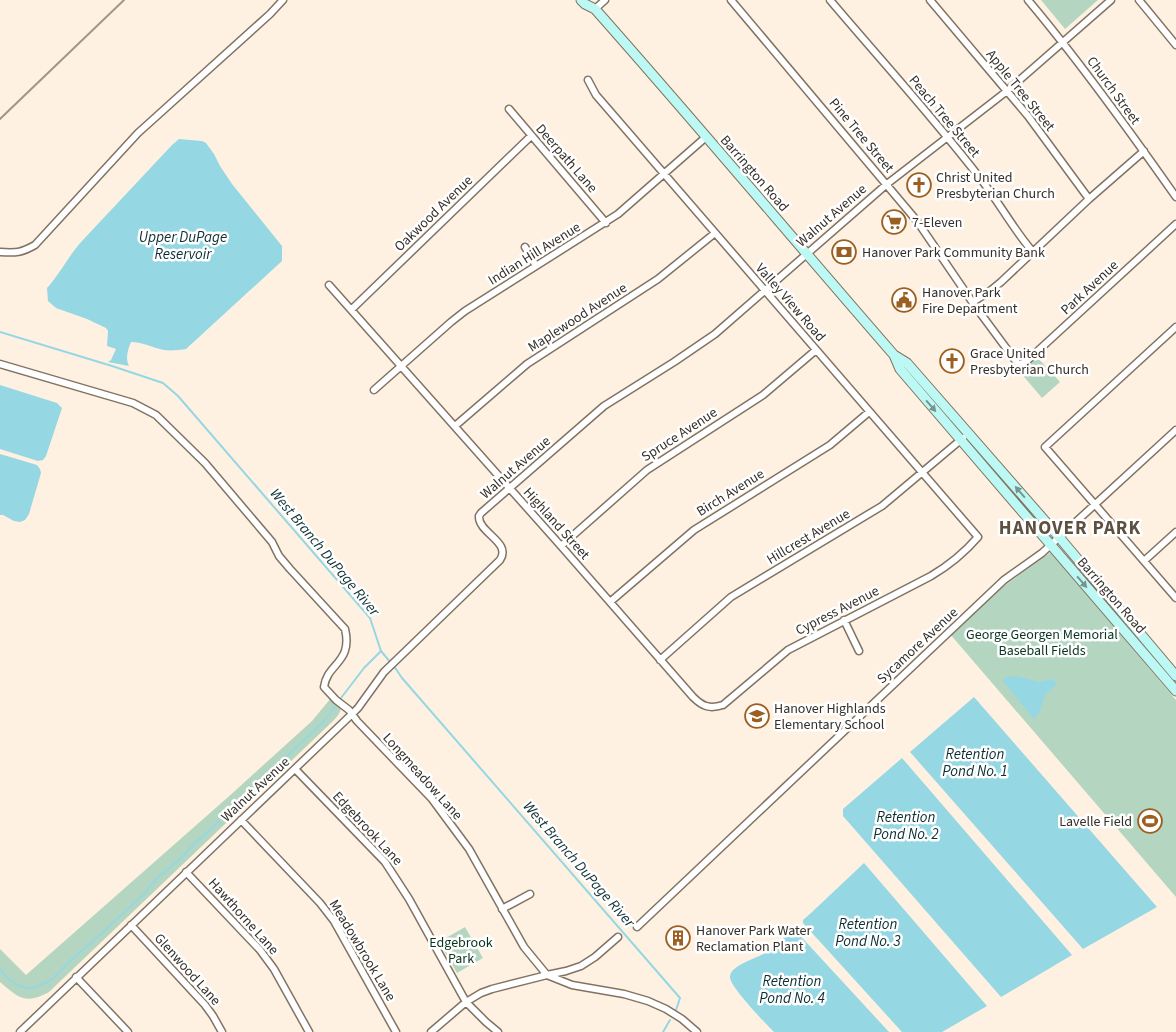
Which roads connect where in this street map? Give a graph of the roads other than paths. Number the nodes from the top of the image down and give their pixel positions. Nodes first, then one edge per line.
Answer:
1 (283, 0) edge
2 (581, 0) edge
3 (606, 0) edge
4 (731, 0) edge
5 (830, 0) edge
6 (930, 0) edge
7 (1028, 0) edge
8 (1111, 0) edge
9 (1139, 0) edge
10 (594, 4) edge
11 (1063, 42) junction
12 (1176, 45) edge
13 (588, 80) dead end
14 (1007, 91) junction
15 (508, 109) dead end
16 (531, 136) junction
17 (706, 137) junction
18 (947, 138) junction
19 (1144, 151) junction
20 (664, 174) junction
21 (887, 184) junction
22 (1176, 197) edge
23 (1089, 199) junction
24 (606, 223) junction
25 (1176, 224) edge
26 (715, 233) junction
27 (524, 247) dead end
28 (0, 252) edge
29 (1033, 252) junction
30 (806, 254) junction
31 (536, 266) junction
32 (329, 285) dead end
33 (765, 290) junction
34 (973, 302) junction
35 (352, 309) junction
36 (1176, 327) edge
37 (816, 350) junction
38 (894, 355) junction
39 (0, 364) edge
40 (1018, 364) joint
41 (402, 366) junction
42 (374, 390) dead end
43 (869, 412) junction
44 (455, 426) junction
45 (1176, 430) edge
46 (968, 433) junction
47 (960, 440) junction
48 (922, 473) junction
49 (509, 488) junction
50 (1095, 505) junction
51 (1176, 532) edge
52 (978, 537) joint
53 (1059, 537) junction
54 (1050, 545) junction
55 (561, 546) junction
56 (1144, 561) junction
57 (1176, 598) edge
58 (610, 602) junction
59 (844, 620) junction
60 (859, 651) dead end
61 (660, 660) junction
62 (1176, 676) edge
63 (1176, 691) edge
64 (709, 707) joint
65 (351, 714) junction
66 (295, 769) junction
67 (241, 820) junction
68 (186, 872) junction
69 (530, 894) dead end
70 (502, 909) junction
71 (131, 924) junction
72 (637, 927) dead end
73 (618, 937) dead end
74 (547, 975) junction
75 (76, 977) junction
76 (466, 1002) junction
77 (20, 1032) edge
78 (128, 1032) edge
79 (222, 1032) edge
80 (309, 1032) edge
81 (396, 1032) edge
82 (431, 1032) edge
83 (498, 1032) edge
84 (697, 1032) edge

1 - 28 street
2 - 10 main road, Barrington Road
3 - 10 street
4 - 21 street, Pine Tree Street
5 - 18 street, Peach Tree Street
6 - 14 street, Apple Tree Street
7 - 11 street, Church Street
8 - 11 street, Walnut Avenue
9 - 12 street
10 - 17 main road, Barrington Road
11 - 14 street, Walnut Avenue
11 - 19 street, Church Street
13 - 20 street, Valley View Road
14 - 18 street, Walnut Avenue
14 - 23 street, Apple Tree Street
15 - 16 street, Deerpath Lane
16 - 24 street, Deerpath Lane
16 - 35 street, Oakwood Avenue
17 - 20 street, Indian Hill Avenue
17 - 30 main road, Barrington Road
18 - 21 street, Walnut Avenue
18 - 29 street, Peach Tree Street
19 - 22 street, Church Street
19 - 23 street
20 - 24 street, Indian Hill Avenue
20 - 26 street, Valley View Road
21 - 30 street, Walnut Avenue
21 - 34 street, Pine Tree Street
23 - 29 street
24 - 31 street, Indian Hill Avenue
25 - 40 street, Park Avenue
26 - 33 street, Valley View Road
26 - 44 street, Maplewood Avenue
27 - 31 street
29 - 34 street
30 - 33 street, Walnut Avenue
30 - 38 main road, Barrington Road
31 - 41 street, Indian Hill Avenue
32 - 35 street, Highland Street
33 - 37 street, Valley View Road
33 - 49 street, Walnut Avenue
34 - 40 street, Pine Tree Street
35 - 41 street, Highland Street
36 - 50 street
37 - 43 street, Valley View Road
37 - 55 street, Spruce Avenue
38 - 46 main road, Barrington Road
38 -> 47 main road, Barrington Road
39 - 65 street, Longmeadow Lane
41 - 42 street, Indian Hill Avenue
41 - 44 street, Highland Street
43 - 48 street, Valley View Road
43 - 58 street, Birch Avenue
44 - 49 street, Highland Street
45 - 50 street, Sycamore Avenue
46 - 47 street, Hillcrest Avenue
53 -> 46 main road, Barrington Road
47 - 48 street, Hillcrest Avenue
47 - 54 main road, Barrington Road
48 - 52 street, Valley View Road
48 - 61 street, Hillcrest Avenue
49 - 55 street, Highland Street
49 - 65 street, Walnut Avenue
50 - 53 street, Sycamore Avenue
50 - 56 street
51 - 56 street
52 - 59 street, Cypress Avenue
53 - 54 street, Sycamore Avenue
53 - 62 main road, Barrington Road
54 -> 63 main road, Barrington Road
54 - 72 street, Sycamore Avenue
55 - 58 street, Highland Street
56 - 57 street
58 - 61 street, Highland Street
59 - 60 street
59 - 64 street, Cypress Avenue
61 - 64 street, Highland Street
65 - 66 street, Walnut Avenue
65 - 70 street, Longmeadow Lane
66 - 67 street, Walnut Avenue
66 - 76 street, Edgebrook Lane
67 - 68 street, Walnut Avenue
67 - 81 street, Meadowbrook Lane
68 - 71 street, Walnut Avenue
68 - 80 street, Hawthorne Lane
69 - 70 street
70 - 74 street, Longmeadow Lane
71 - 75 street, Walnut Avenue
71 - 79 street, Glenwood Lane
73 - 74 street
74 - 76 street
74 - 84 street, Longmeadow Lane
75 - 77 street, Walnut Avenue
75 - 78 street
76 - 82 street
76 - 83 street, Edgebrook Lane

